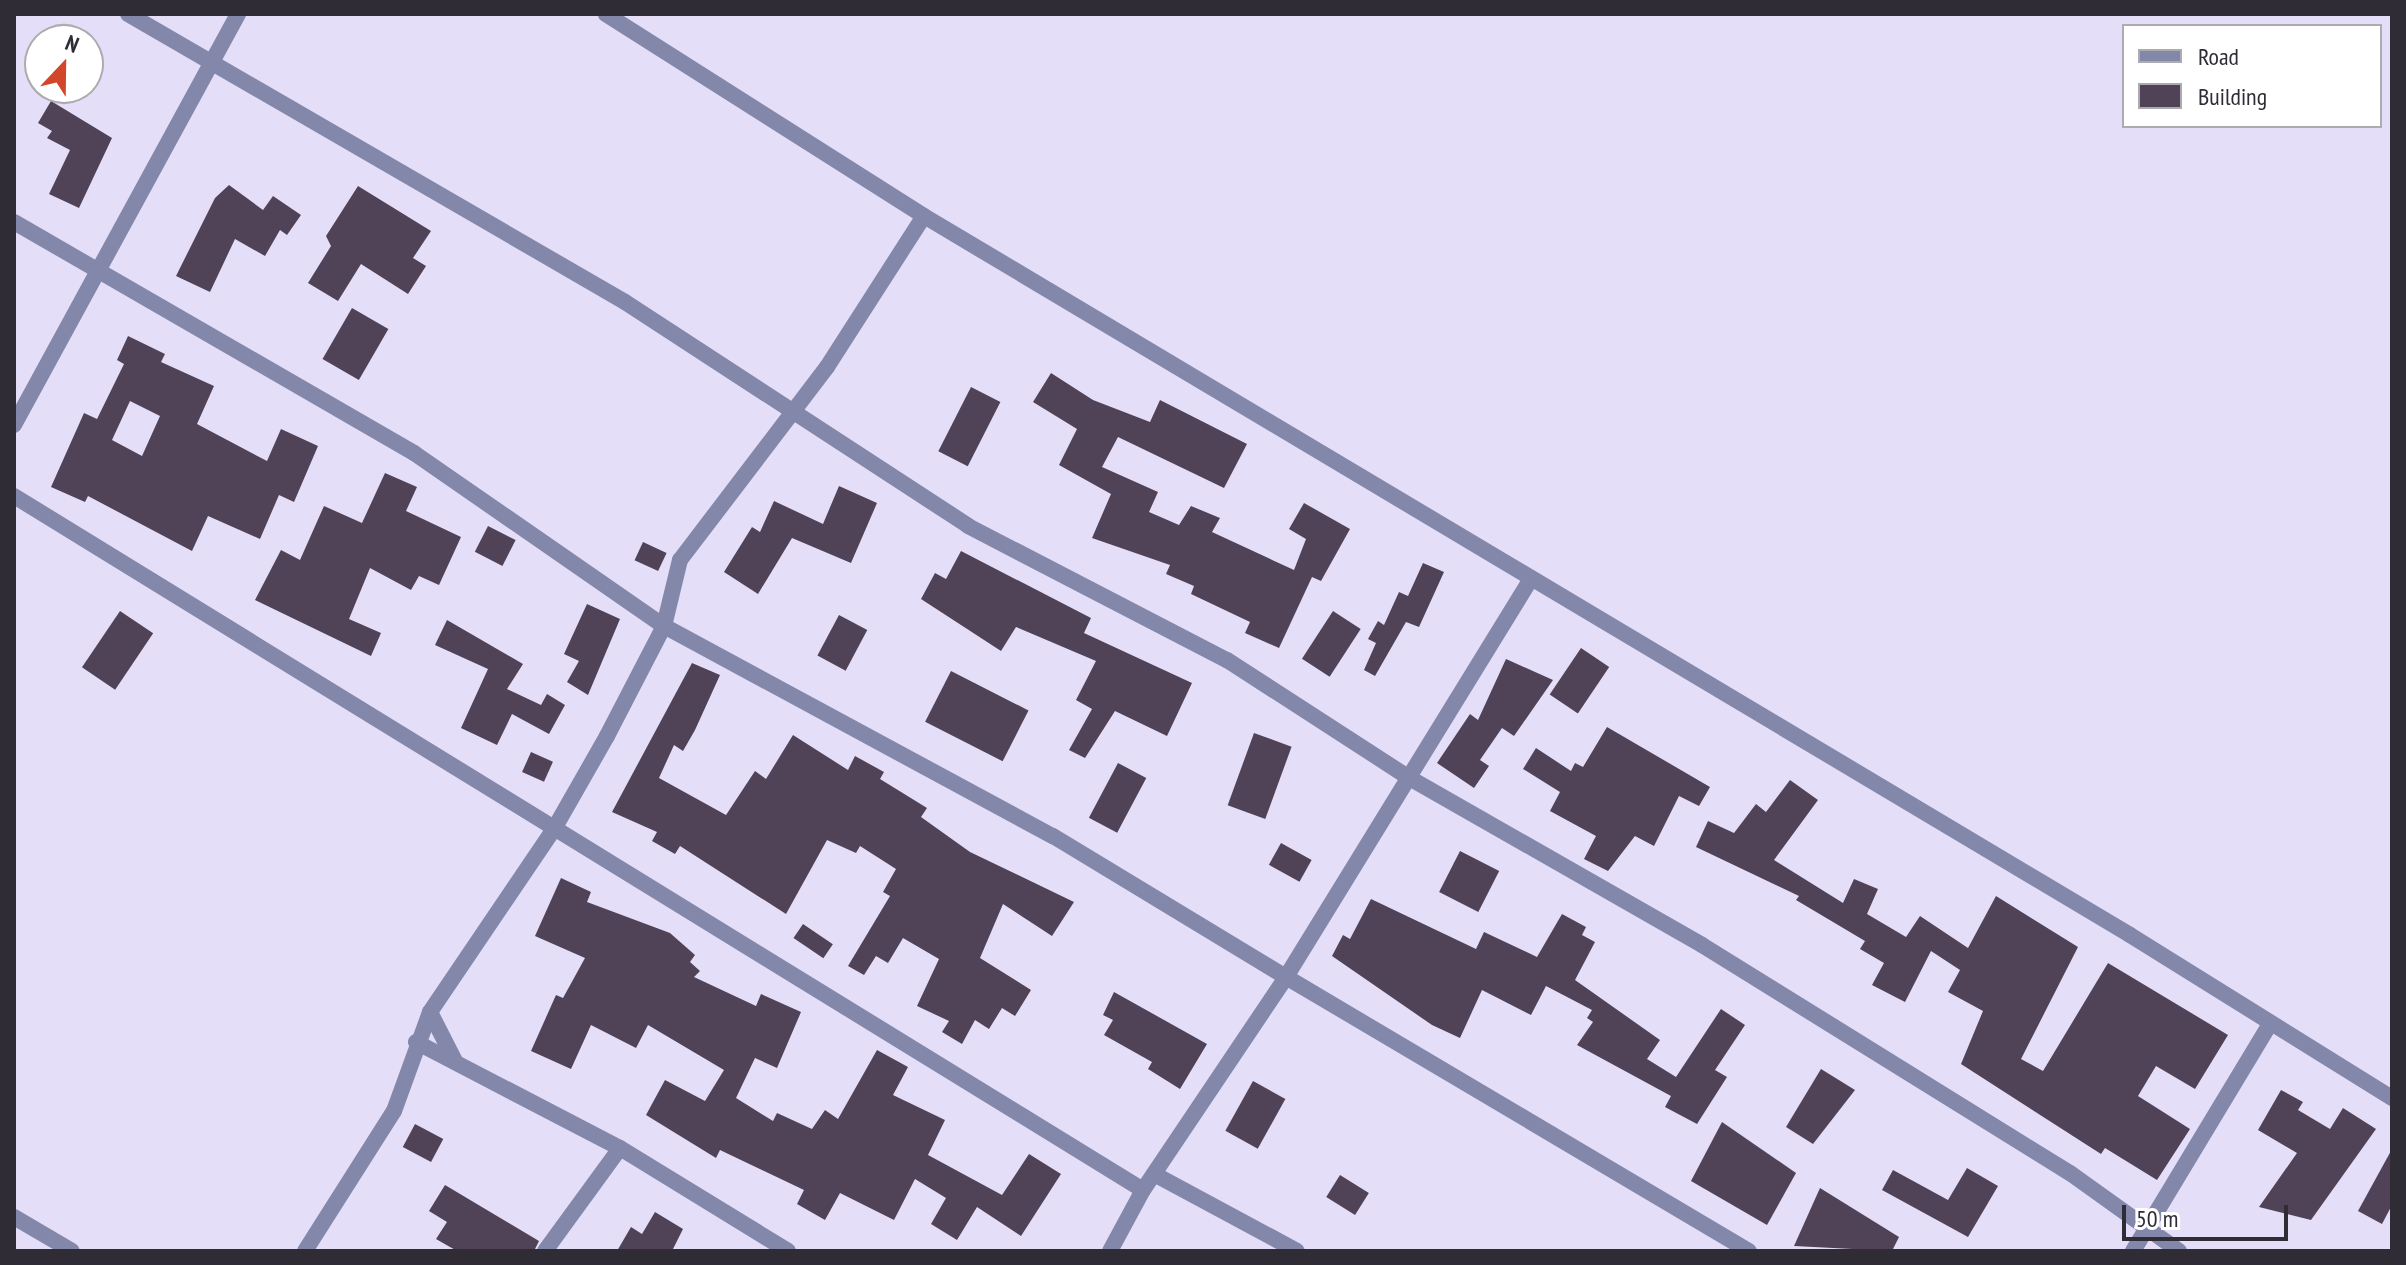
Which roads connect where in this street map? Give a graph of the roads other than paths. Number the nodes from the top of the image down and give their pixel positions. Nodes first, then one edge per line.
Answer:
1 (128, 14) edge
2 (238, 14) edge
3 (606, 14) edge
4 (210, 64) junction
5 (924, 216) junction
6 (14, 222) edge
7 (97, 270) junction
8 (790, 411) junction
9 (14, 425) edge
10 (14, 496) edge
11 (1531, 578) junction
12 (664, 626) junction
13 (1406, 776) junction
14 (554, 829) junction
15 (1286, 977) junction
16 (430, 1012) junction
17 (2270, 1024) junction
18 (416, 1042) junction
19 (455, 1061) junction
20 (2392, 1098) edge
21 (620, 1148) junction
22 (1154, 1174) junction
23 (1143, 1190) junction
24 (14, 1217) edge
25 (2144, 1229) junction
26 (72, 1251) edge
27 (305, 1251) edge
28 (545, 1251) edge
29 (788, 1251) edge
30 (1110, 1251) edge
31 (1297, 1251) edge
32 (1749, 1251) edge
33 (2133, 1251) edge
34 (2179, 1251) edge

1 - 4 street
2 - 4 street
3 - 5 street
4 - 7 street
4 - 8 street
5 - 8 street
5 - 11 street
6 - 7 street
7 - 9 street
7 - 12 street
8 - 12 street
8 - 13 street
10 - 14 street
11 - 13 street
11 - 17 street
12 - 14 street
12 - 15 street
13 - 15 street
13 - 25 street
14 - 16 street
14 - 23 street
15 - 22 street
15 - 32 street
16 - 18 street
16 - 19 street
17 - 20 street
17 - 25 street
18 - 19 street
18 - 27 street
19 - 21 street
21 - 28 street
21 - 29 street
22 - 23 street
22 - 31 street
23 - 30 street
24 - 26 street
25 - 33 street
25 - 34 street

